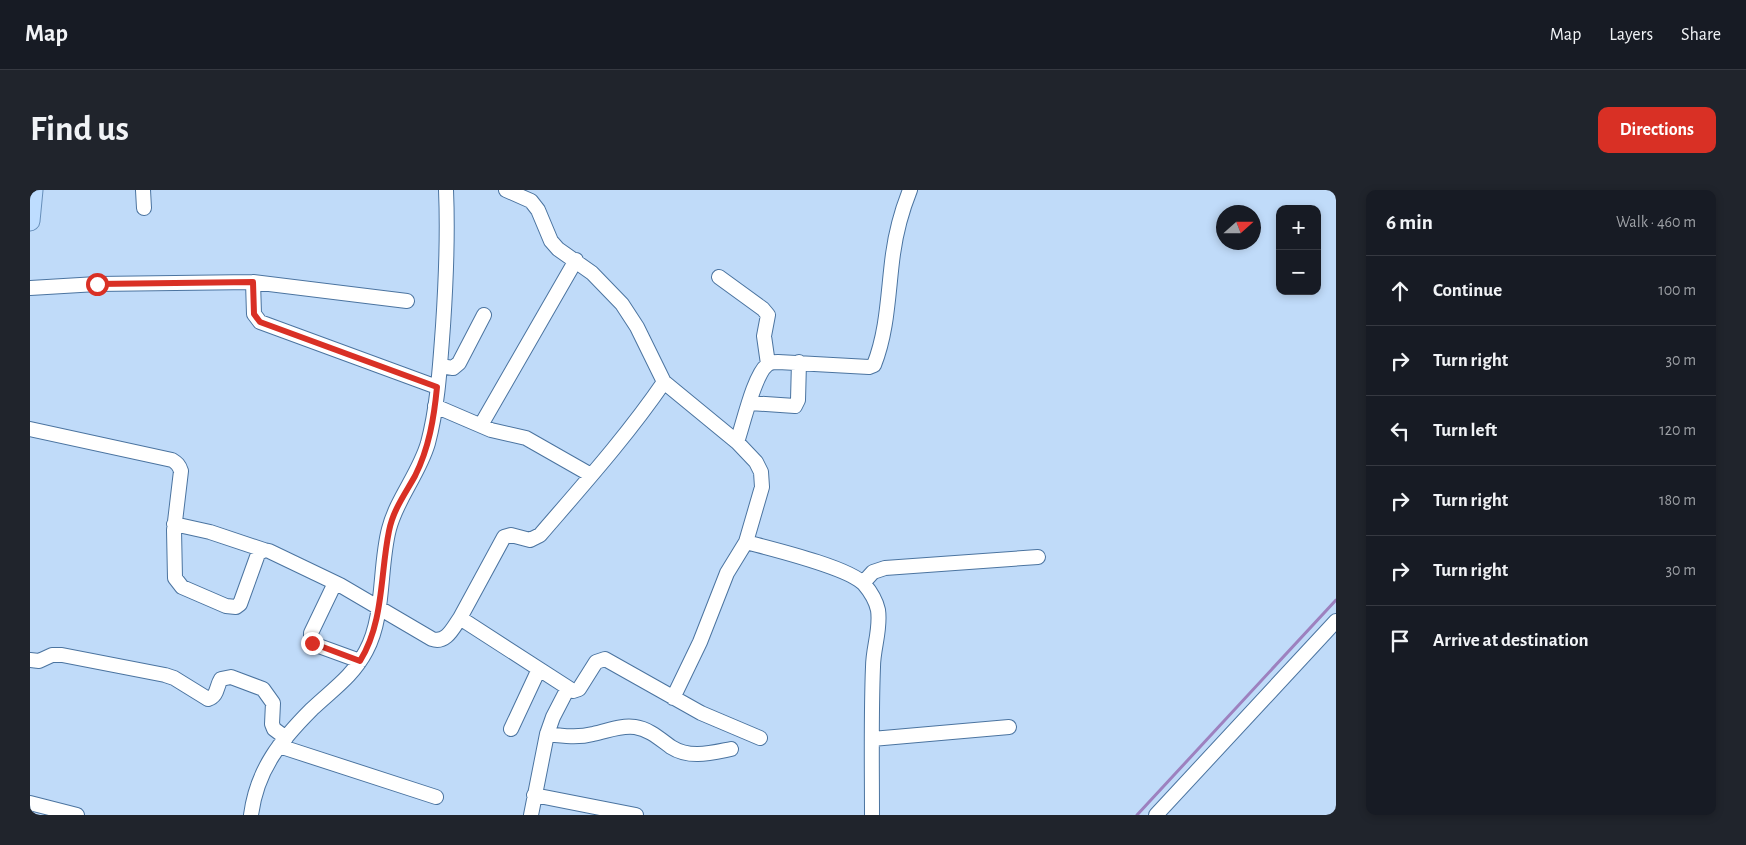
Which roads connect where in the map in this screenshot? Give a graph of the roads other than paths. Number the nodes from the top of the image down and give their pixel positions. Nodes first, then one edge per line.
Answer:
1 (33, 190) edge
2 (143, 190) edge
3 (446, 190) edge
4 (506, 190) edge
5 (910, 190) edge
6 (144, 208) dead end
7 (30, 221) edge
8 (576, 260) junction
9 (719, 277) dead end
10 (253, 282) junction
11 (30, 288) edge
12 (407, 301) dead end
13 (484, 314) dead end
14 (799, 362) junction
15 (768, 364) junction
16 (440, 366) junction
17 (664, 382) junction
18 (437, 387) junction
19 (750, 403) junction
20 (435, 406) junction
21 (481, 425) junction
22 (30, 430) edge
23 (737, 442) junction
24 (591, 475) junction
25 (174, 524) junction
26 (746, 542) junction
27 (264, 550) junction
28 (1038, 557) dead end
29 (335, 583) junction
30 (863, 583) junction
31 (378, 608) junction
32 (460, 618) junction
33 (1336, 621) edge
34 (30, 660) edge
35 (360, 661) junction
36 (539, 669) junction
37 (568, 688) junction
38 (673, 698) junction
39 (1009, 727) dead end
40 (511, 729) dead end
41 (547, 734) junction
42 (760, 738) dead end
43 (872, 739) junction
44 (282, 742) junction
45 (731, 749) dead end
46 (534, 795) junction
47 (436, 797) dead end
48 (30, 803) edge
49 (77, 815) edge
50 (251, 815) edge
51 (531, 815) edge
52 (636, 815) edge
53 (872, 815) edge
54 (1156, 815) edge

1 - 7 main road
2 - 6 street
3 - 16 street
4 - 8 street
5 - 14 street
8 - 17 street
8 - 21 street
9 - 15 street
10 - 11 street
10 - 12 street
10 - 18 street
13 - 16 street
14 - 15 street
14 - 19 street
15 - 19 street
16 - 18 street
17 - 23 street
17 - 24 street
18 - 20 street
19 - 23 street
20 - 21 street
20 - 31 street
21 - 24 street
22 - 25 street
23 - 26 street
24 - 32 street
25 - 27 street
25 - 27 street
26 - 30 street
26 - 38 street
27 - 29 street
28 - 30 street
29 - 31 street
29 - 35 street
30 - 43 street
31 - 32 street
31 - 35 street
32 - 36 street
33 - 54 street
34 - 44 street
35 - 44 street
36 - 37 street
36 - 40 street
37 - 38 street
37 - 41 street
38 - 42 street
39 - 43 street
41 - 45 street
41 - 46 street
43 - 53 street
44 - 47 street
44 - 50 street
46 - 51 street
46 - 52 street
48 - 49 street

